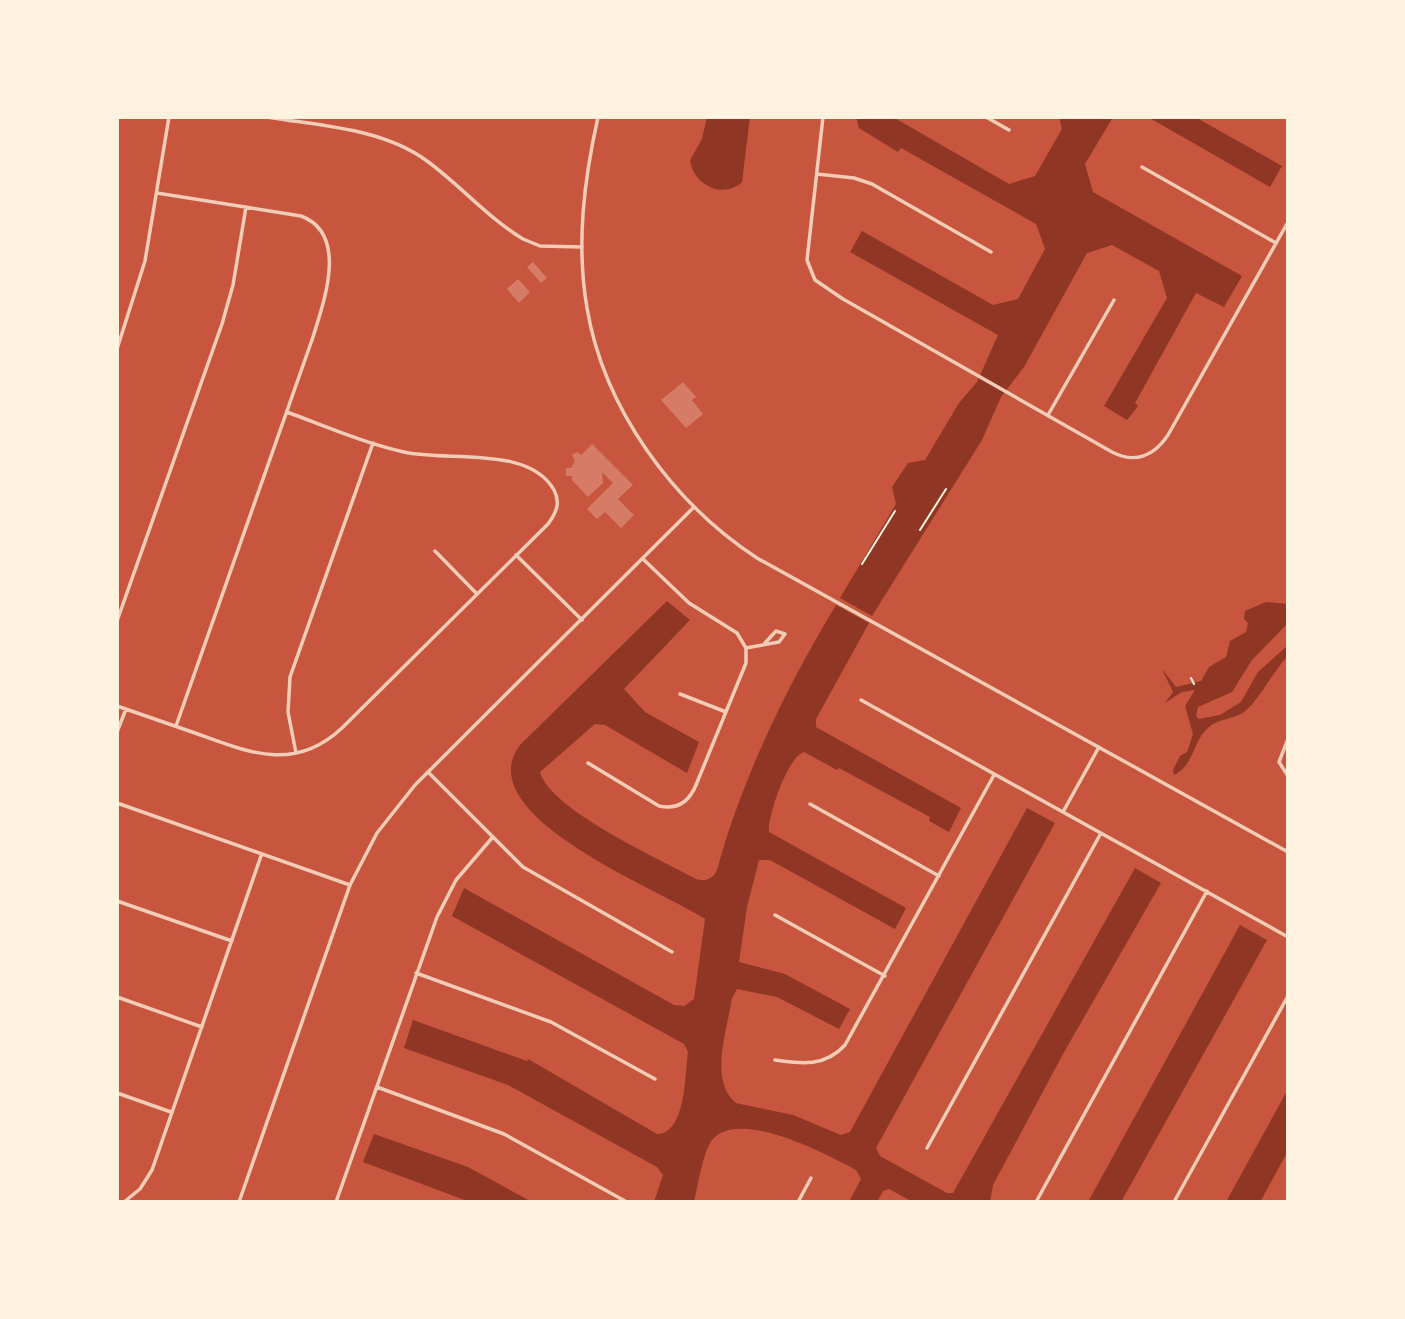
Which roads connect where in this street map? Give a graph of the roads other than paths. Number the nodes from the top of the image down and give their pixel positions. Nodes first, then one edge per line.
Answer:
1 (169, 117) edge
2 (267, 117) edge
3 (598, 117) edge
4 (823, 117) edge
5 (986, 117) edge
6 (1009, 130) dead end
7 (1142, 167) dead end
8 (817, 174) junction
9 (157, 193) junction
10 (246, 207) junction
11 (1288, 222) edge
12 (1276, 243) junction
13 (582, 247) junction
14 (991, 251) dead end
15 (1114, 300) dead end
16 (117, 349) edge
17 (287, 412) junction
18 (1048, 415) junction
19 (373, 443) junction
20 (694, 507) junction
21 (435, 551) dead end
22 (516, 555) junction
23 (643, 559) junction
24 (477, 594) junction
25 (119, 610) edge
26 (582, 620) junction
27 (117, 621) edge
28 (765, 643) junction
29 (746, 648) junction
30 (680, 694) dead end
31 (861, 700) dead end
32 (117, 706) edge
33 (126, 709) junction
34 (726, 712) junction
35 (176, 726) junction
36 (117, 732) edge
37 (1288, 739) edge
38 (1099, 747) junction
39 (296, 753) junction
40 (588, 763) dead end
41 (428, 772) junction
42 (994, 775) junction
43 (1288, 776) edge
44 (117, 803) edge
45 (810, 804) dead end
46 (1063, 812) junction
47 (1101, 833) junction
48 (492, 838) junction
49 (1288, 852) edge
50 (261, 856) junction
51 (939, 876) junction
52 (350, 886) junction
53 (1207, 891) junction
54 (117, 901) edge
55 (775, 915) dead end
56 (1288, 937) edge
57 (232, 941) junction
58 (672, 952) dead end
59 (416, 973) junction
60 (885, 976) junction
61 (1288, 996) edge
62 (117, 997) edge
63 (202, 1027) junction
64 (775, 1060) dead end
65 (655, 1079) dead end
66 (377, 1087) junction
67 (117, 1093) edge
68 (172, 1112) junction
69 (927, 1149) dead end
70 (811, 1178) dead end
71 (337, 1201) edge
72 (625, 1201) edge
73 (124, 1202) edge
74 (239, 1202) edge
75 (798, 1202) edge
76 (1036, 1202) edge
77 (1174, 1202) edge

1 - 9 street
2 - 13 street
3 - 13 street
4 - 8 street
5 - 6 street
7 - 12 street
8 - 14 street
8 - 18 street
9 - 10 street
9 - 16 street
10 - 17 street
10 - 25 street
11 - 12 street
12 - 18 street
13 - 20 street
15 - 18 street
17 - 19 street
17 - 35 street
19 - 22 street
19 - 39 street
20 - 23 street
20 - 38 street
21 - 24 street
22 - 24 street
22 - 26 street
23 - 26 street
23 - 29 street
24 - 39 street
25 - 27 street
26 - 41 street
28 - 28 street
28 - 29 street
29 - 34 street
30 - 34 street
31 - 42 street
32 - 33 street
33 - 35 street
33 - 36 street
34 - 40 street
35 - 39 street
37 - 43 street
38 - 46 street
38 - 49 street
41 - 48 street
41 - 52 street
42 - 46 street
42 - 51 street
44 - 50 street
45 - 51 street
46 - 47 street
47 - 53 street
47 - 69 street
48 - 58 street
48 - 59 street
50 - 52 street
50 - 57 street
51 - 60 street
52 - 74 street
53 - 56 street
53 - 76 street
54 - 57 street
55 - 60 street
57 - 63 street
59 - 65 street
59 - 66 street
60 - 64 street
61 - 77 street
62 - 63 street
63 - 68 street
66 - 71 street
66 - 72 street
67 - 68 street
68 - 73 street
70 - 75 street

